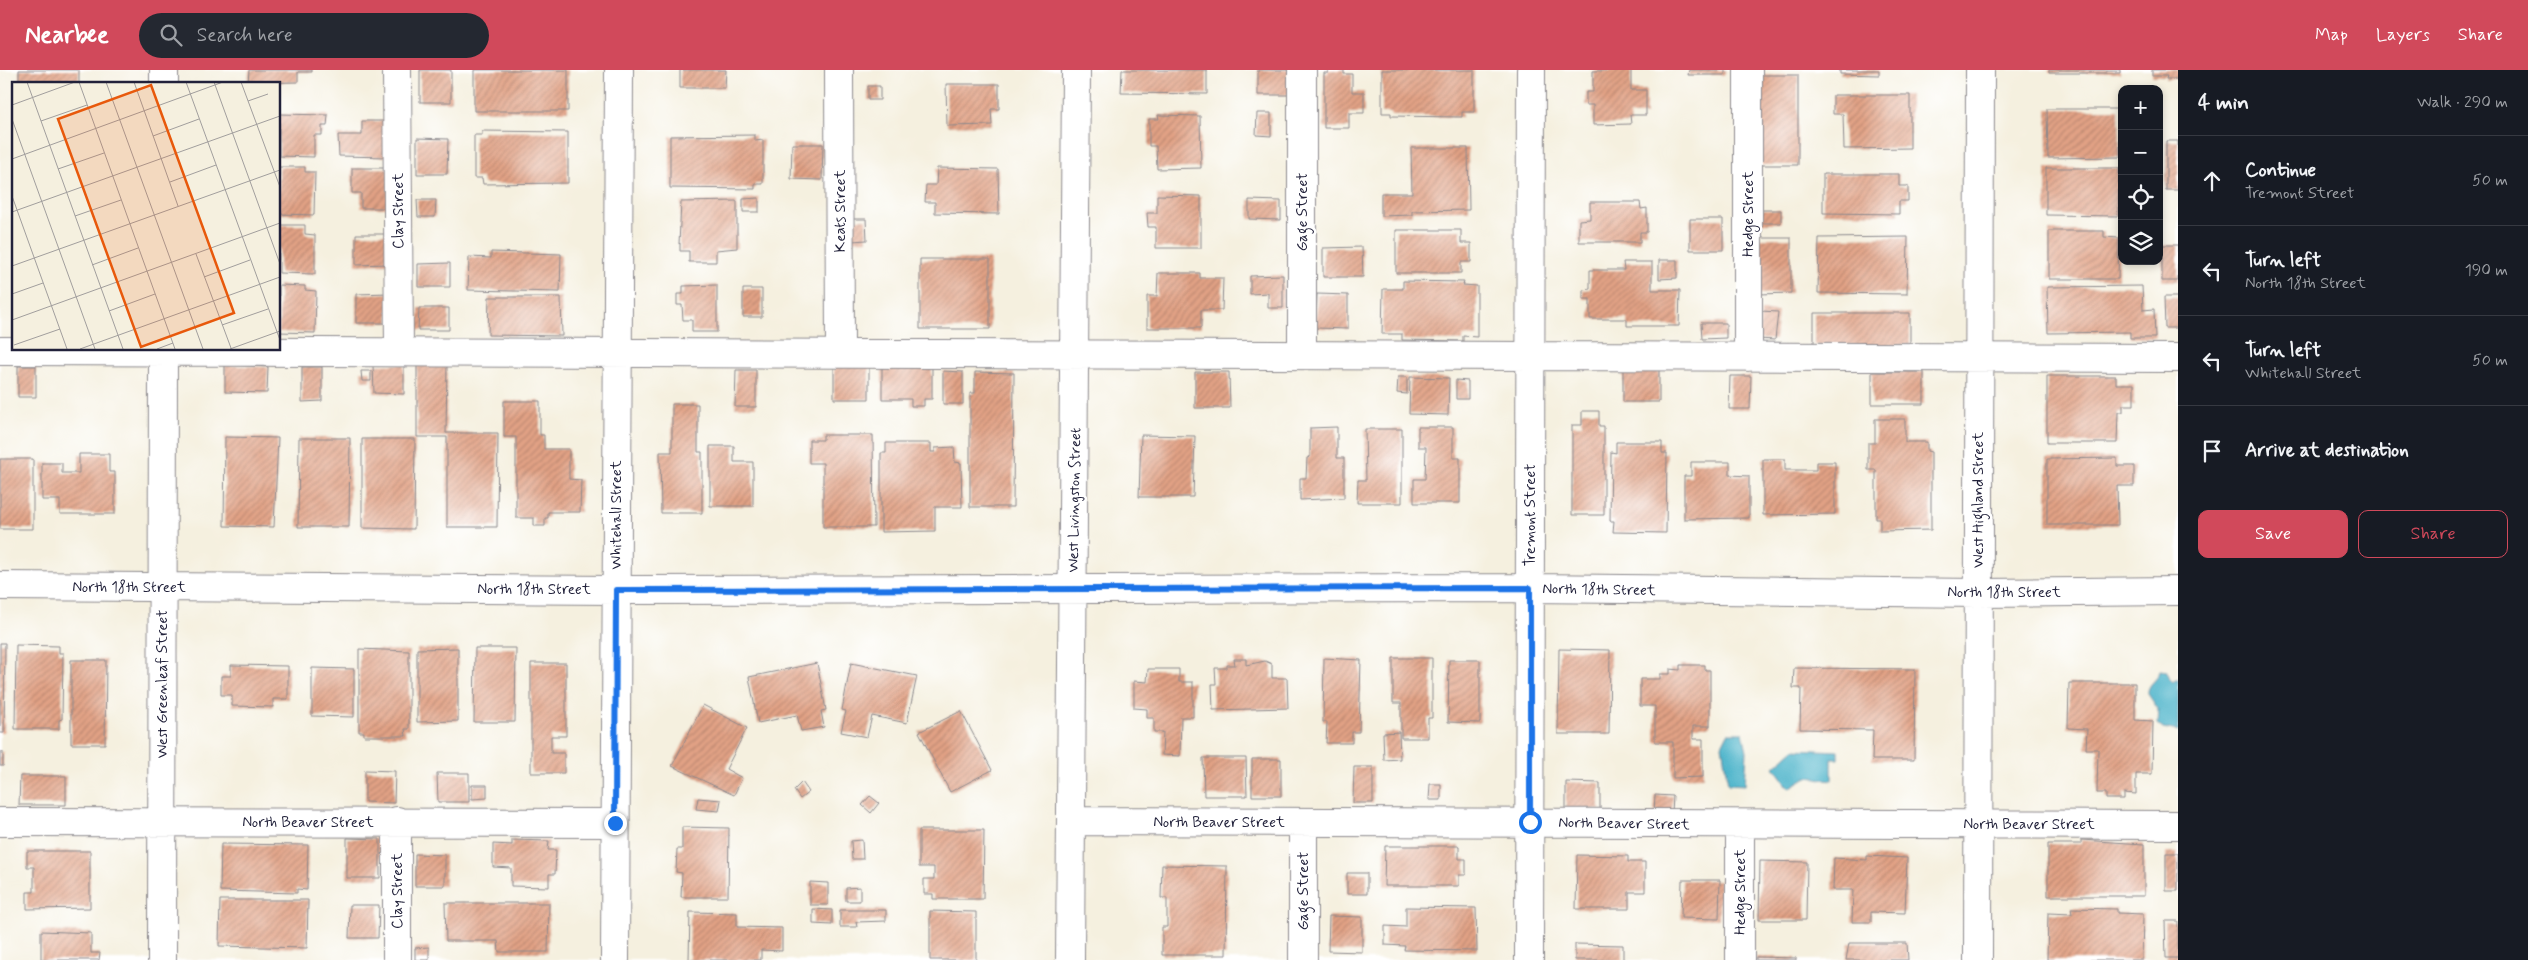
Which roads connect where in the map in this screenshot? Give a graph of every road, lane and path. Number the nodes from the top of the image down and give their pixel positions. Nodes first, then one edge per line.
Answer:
1 (397, 70) edge
2 (619, 70) edge
3 (839, 70) edge
4 (1076, 70) edge
5 (1302, 70) edge
6 (1531, 70) edge
7 (1748, 70) edge
8 (1980, 70) edge
9 (163, 350) edge
10 (0, 352) edge
11 (399, 352) junction
12 (617, 353) junction
13 (840, 353) junction
14 (1302, 355) junction
15 (1075, 356) junction
16 (1531, 356) junction
17 (1748, 357) junction
18 (1978, 358) junction
19 (2178, 358) edge
20 (0, 586) edge
21 (162, 587) junction
22 (1530, 588) junction
23 (616, 590) junction
24 (1073, 590) junction
25 (2178, 591) edge
26 (1978, 592) junction
27 (397, 821) junction
28 (1071, 821) junction
29 (0, 822) edge
30 (162, 822) junction
31 (1303, 822) junction
32 (1530, 822) junction
33 (615, 823) junction
34 (1740, 824) junction
35 (1978, 824) junction
36 (2178, 824) edge
37 (162, 960) edge
38 (397, 960) edge
39 (615, 960) edge
40 (1070, 960) edge
41 (1303, 960) edge
42 (1529, 960) edge
43 (1740, 960) edge
44 (1978, 960) edge

1 - 11 street, Clay Street
2 - 12 street, Whitehall Street
3 - 13 street, Keats Street
4 - 15 street, West Livingston Street
5 - 14 street, Gage Street
6 - 16 street, Tremont Street
7 - 17 street, Hedge Street
8 - 18 street, West Highland Street
9 - 10 street
9 - 11 street
9 - 21 street, West Greenleaf Street
11 - 12 street
12 - 13 street
12 - 23 street, Whitehall Street
13 - 15 street
14 - 15 street
14 - 16 street
15 - 24 street, West Livingston Street
16 - 17 street
16 - 22 street, Tremont Street
17 - 18 street
18 - 19 street
18 - 26 street, West Highland Street
20 - 21 street, North 18th Street
21 - 23 street, North 18th Street
21 - 30 street, West Greenleaf Street
22 - 24 street, North 18th Street
22 - 26 street, North 18th Street
22 - 32 street, Tremont Street
23 - 24 street, North 18th Street
23 - 33 street, Whitehall Street
24 - 28 street, West Livingston Street
25 - 26 street, North 18th Street
26 - 35 street, West Highland Street
27 - 30 street, North Beaver Street
27 - 33 street, North Beaver Street
27 - 38 street, Clay Street
28 - 31 street, North Beaver Street
28 - 40 street, West Livingston Street
29 - 30 street, North Beaver Street
30 - 37 street, West Greenleaf Street
31 - 32 street, North Beaver Street
31 - 41 street, Gage Street
32 - 34 street, North Beaver Street
32 - 42 street, Tremont Street
33 - 39 street, Whitehall Street
34 - 35 street, North Beaver Street
34 - 43 street, Hedge Street
35 - 36 street, North Beaver Street
35 - 44 street, West Highland Street

